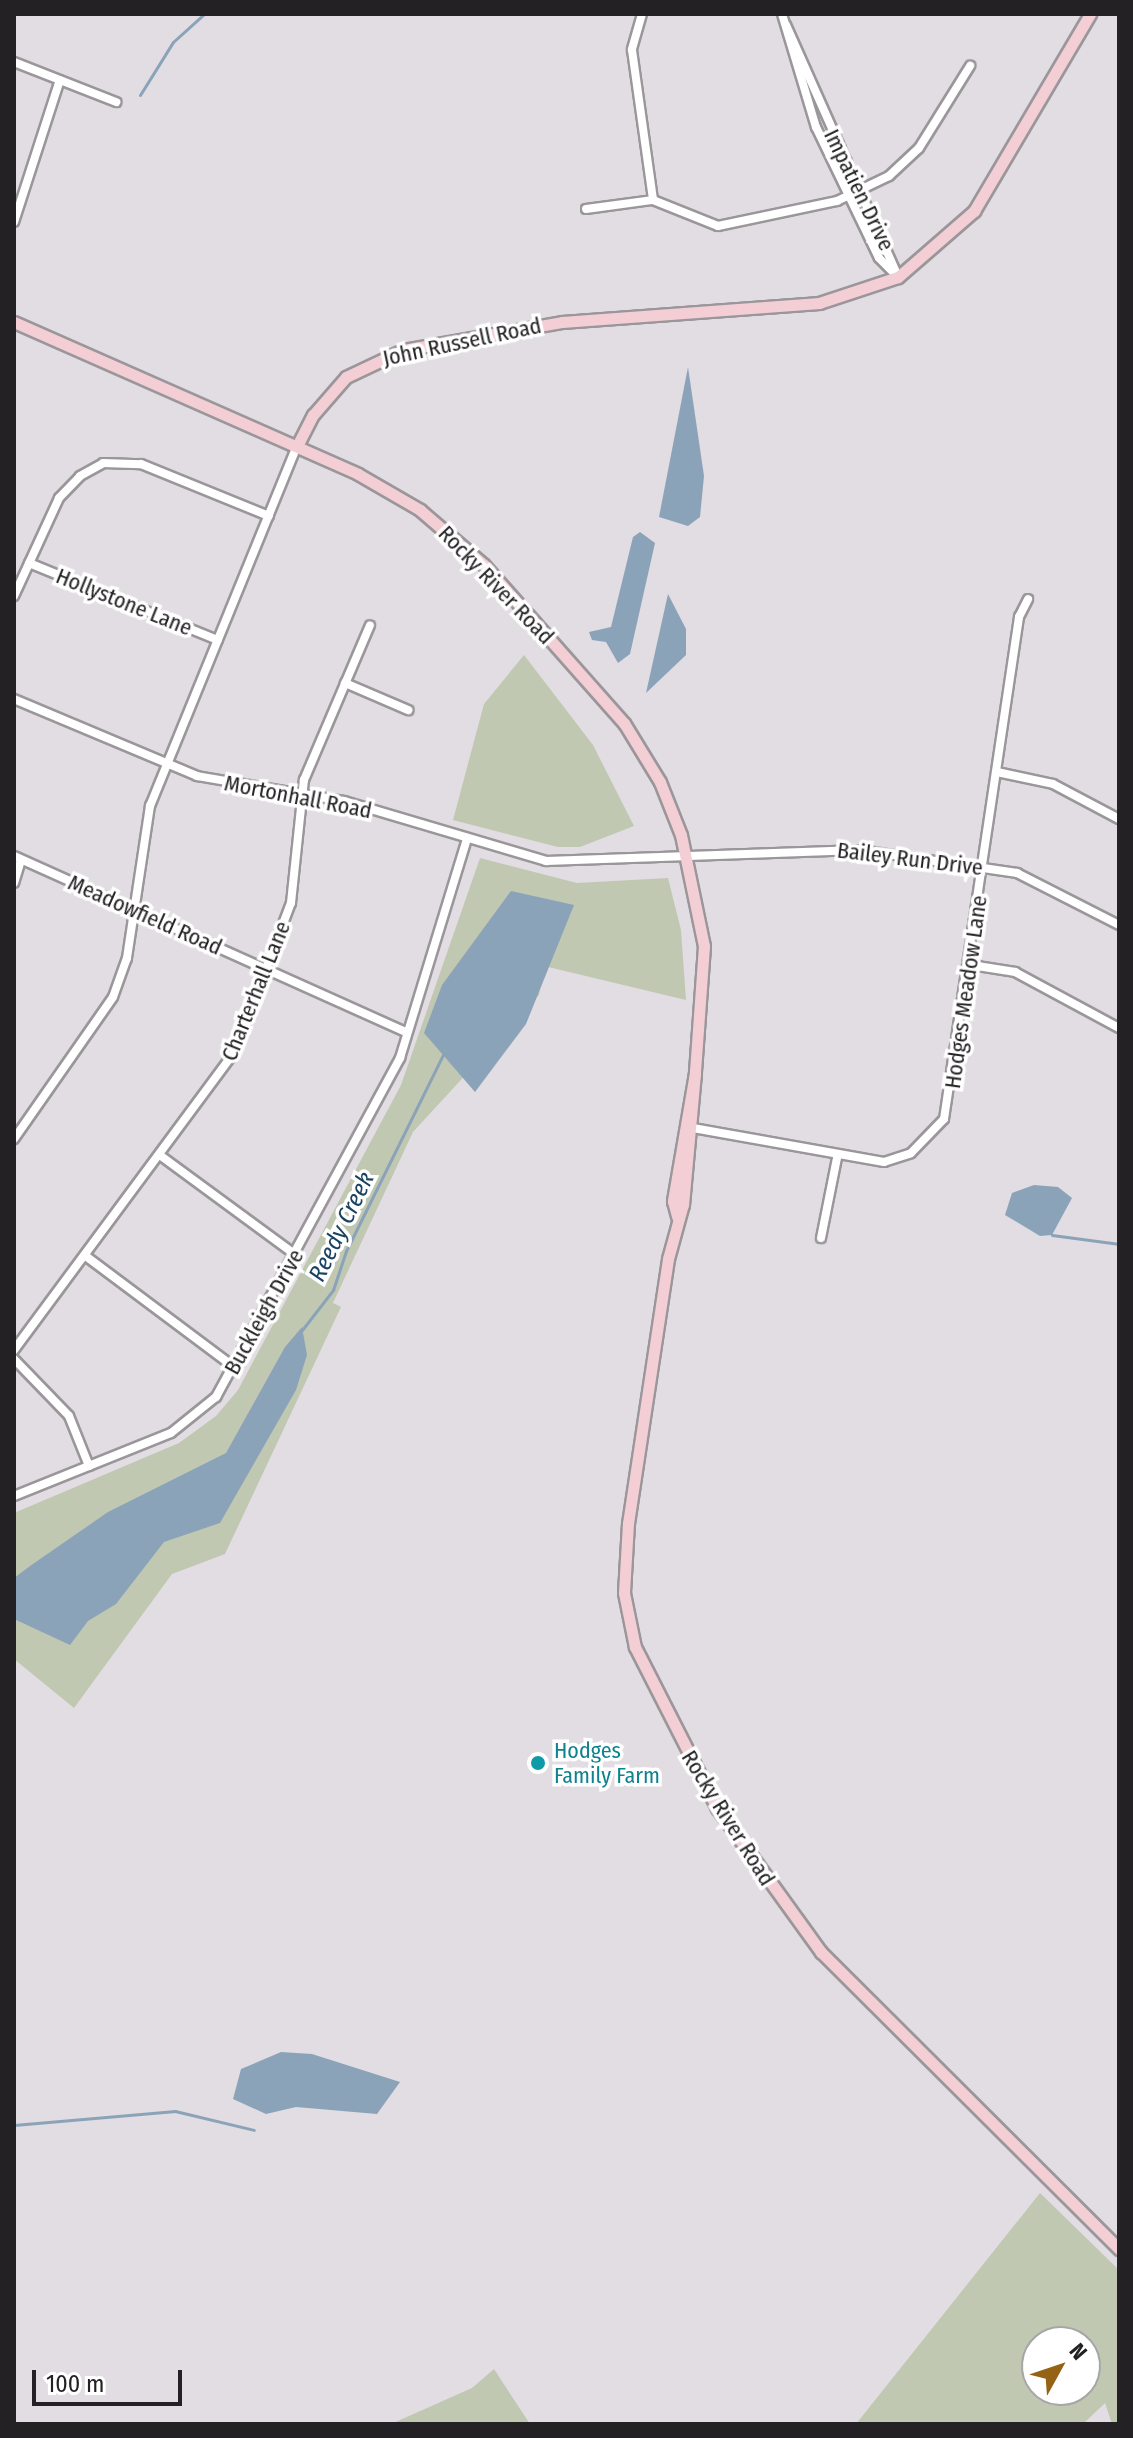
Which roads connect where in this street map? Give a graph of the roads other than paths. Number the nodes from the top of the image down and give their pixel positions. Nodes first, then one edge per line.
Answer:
1 (642, 14) edge
2 (782, 14) edge
3 (1090, 14) edge
4 (785, 24) junction
5 (14, 62) edge
6 (970, 66) dead end
7 (60, 80) junction
8 (116, 102) dead end
9 (860, 190) junction
10 (848, 197) junction
11 (653, 200) junction
12 (586, 209) dead end
13 (14, 220) edge
14 (898, 277) junction
15 (14, 322) edge
16 (297, 446) junction
17 (269, 516) junction
18 (29, 563) junction
19 (14, 596) edge
20 (1028, 599) dead end
21 (370, 625) dead end
22 (218, 640) junction
23 (345, 683) junction
24 (14, 699) edge
25 (408, 710) dead end
26 (168, 764) junction
27 (997, 772) junction
28 (301, 793) junction
29 (1119, 819) edge
30 (467, 839) junction
31 (688, 856) junction
32 (18, 858) edge
33 (984, 867) junction
34 (14, 883) edge
35 (133, 910) junction
36 (1119, 925) edge
37 (971, 965) junction
38 (266, 968) junction
39 (1119, 1028) edge
40 (407, 1033) junction
41 (695, 1073) junction
42 (693, 1128) junction
43 (14, 1139) edge
44 (161, 1156) junction
45 (837, 1158) junction
46 (677, 1216) junction
47 (821, 1238) dead end
48 (296, 1255) junction
49 (87, 1257) junction
50 (14, 1350) edge
51 (14, 1359) edge
52 (234, 1367) junction
53 (89, 1466) junction
54 (14, 1496) edge
55 (1119, 2249) edge

1 - 11 street
2 - 4 street, Impatien Drive
3 - 14 street, John Russell Road
4 - 9 street, Impatien Drive
4 - 10 street, Impatien Drive
5 - 7 street
6 - 9 street
7 - 8 street
7 - 13 street
9 - 10 street
9 - 14 street, Impatien Drive
10 - 11 street
10 - 14 street, Impatien Drive
11 - 12 street
14 - 16 street, John Russell Road
15 - 16 street, Rocky River Road
16 - 17 street, John Russell Road
16 - 31 street, Rocky River Road
17 - 18 street
17 - 22 street, John Russell Road
18 - 19 street
18 - 22 street, Hollystone Lane
20 - 27 street, Hodges Meadow Lane
21 - 23 street, Charterhall Lane
22 - 26 street, John Russell Road
23 - 25 street
23 - 28 street, Charterhall Lane
24 - 26 street, Mortonhall Road
26 - 28 street, Mortonhall Road
26 - 35 street, John Russell Road
27 - 29 street
27 - 33 street, Hodges Meadow Lane
28 - 30 street, Mortonhall Road
28 - 38 street, Charterhall Lane
30 - 31 street, Mortonhall Road
30 - 40 street, Buckleigh Drive
31 - 33 street, Bailey Run Drive
31 - 41 street, Rocky River Road
32 - 34 street
32 - 35 street, Meadowfield Road
33 - 36 street, Bailey Run Drive
33 - 37 street, Hodges Meadow Lane
35 - 38 street, Meadowfield Road
35 - 43 street, John Russell Road
37 - 39 street
37 - 45 street, Hodges Meadow Lane
38 - 40 street, Meadowfield Road
38 - 44 street, Charterhall Lane
40 - 48 street, Buckleigh Drive
41 - 42 street, Rocky River Road
41 - 46 street, Rocky River Road
42 - 45 street, Hodges Meadow Lane
42 - 46 street, Rocky River Road
44 - 48 street
44 - 49 street, Charterhall Lane
45 - 47 street
46 - 55 street, Rocky River Road
48 - 52 street, Buckleigh Drive
49 - 50 street, Charterhall Lane
49 - 52 street
51 - 53 street
52 - 53 street, Buckleigh Drive
53 - 54 street, Buckleigh Drive

